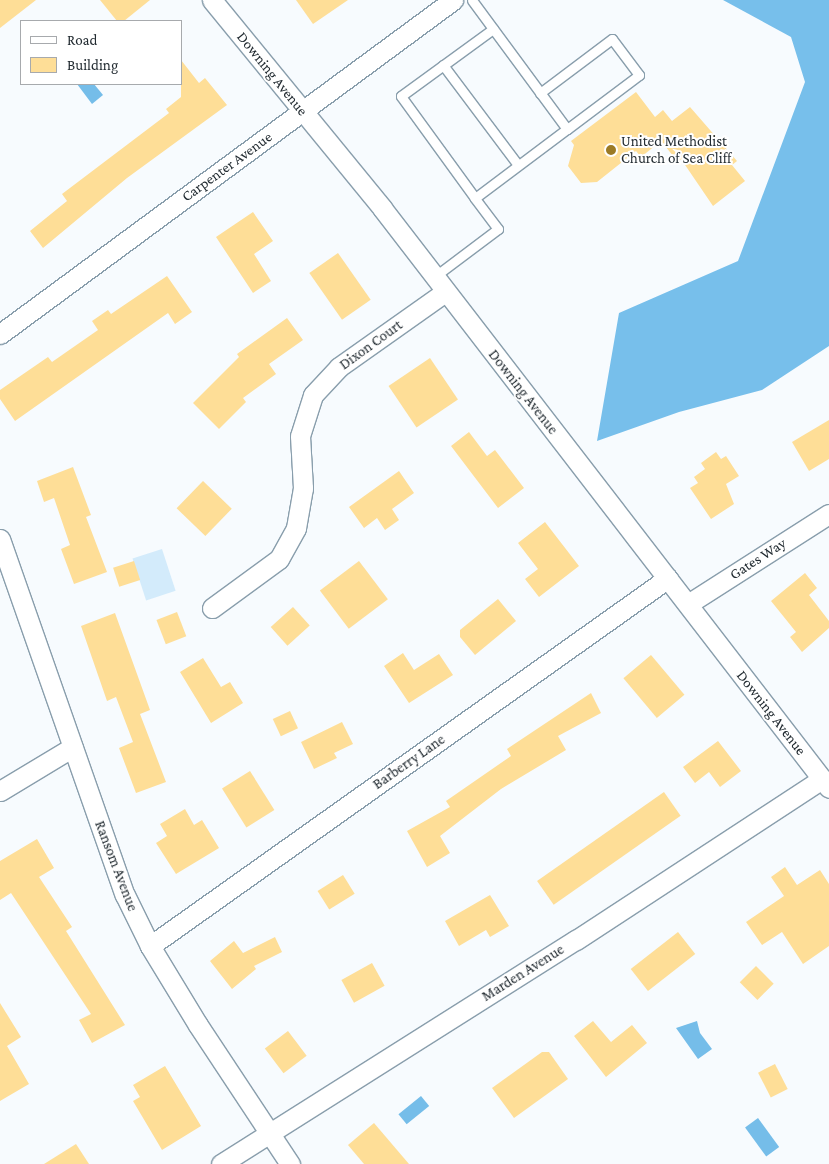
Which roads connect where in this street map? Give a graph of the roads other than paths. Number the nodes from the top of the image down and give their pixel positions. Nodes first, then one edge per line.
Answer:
1 (212, 0) edge
2 (454, 0) edge
3 (472, 0) edge
4 (493, 28) junction
5 (443, 65) junction
6 (540, 93) junction
7 (303, 112) junction
8 (567, 130) junction
9 (518, 165) junction
10 (475, 198) junction
11 (434, 277) junction
12 (445, 292) junction
13 (0, 334) edge
14 (829, 514) edge
15 (0, 539) edge
16 (668, 578) junction
17 (688, 604) junction
18 (212, 608) dead end
19 (73, 747) junction
20 (825, 783) edge
21 (0, 791) edge
22 (150, 946) junction
23 (270, 1133) junction
24 (221, 1164) edge
25 (290, 1164) edge

1 - 7 street, Downing Avenue
2 - 7 street, Carpenter Avenue
3 - 4 lane
4 - 5 lane
4 - 6 lane
5 - 9 lane
5 - 10 lane
6 - 8 lane
6 - 8 lane
7 - 11 street, Downing Avenue
7 - 13 street, Carpenter Avenue
8 - 9 lane
9 - 10 lane
10 - 11 lane
11 - 12 street, Downing Avenue
12 - 16 street, Downing Avenue
12 - 18 street, Dixon Court
14 - 17 street, Gates Way
15 - 19 street, Ransom Avenue
16 - 17 street, Downing Avenue
16 - 22 street, Barberry Lane
17 - 20 street, Downing Avenue
19 - 21 street
19 - 22 street, Ransom Avenue
20 - 23 street, Marden Avenue
22 - 23 street, Ransom Avenue
23 - 24 street, Marden Avenue
23 - 25 street, Ransom Avenue

